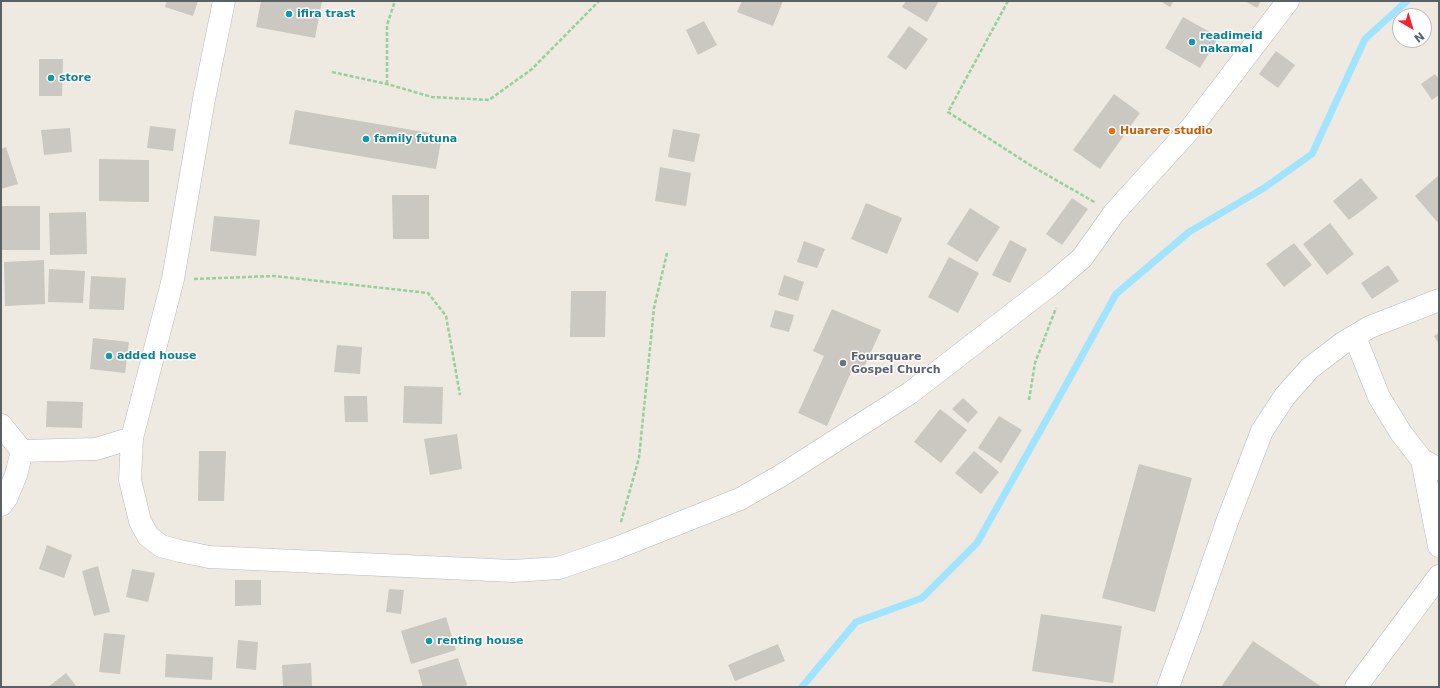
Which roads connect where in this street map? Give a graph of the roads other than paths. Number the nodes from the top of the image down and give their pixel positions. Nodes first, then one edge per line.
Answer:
1 (224, 1) edge
2 (1288, 1) edge
3 (1439, 300) edge
4 (1355, 336) junction
5 (1, 425) edge
6 (132, 438) junction
7 (22, 451) junction
8 (1431, 464) edge
9 (1, 505) edge
10 (1439, 546) edge
11 (1439, 576) edge
12 (1168, 687) edge
13 (1356, 687) edge

1 - 6 street
2 - 6 street
3 - 4 street
4 - 8 street
4 - 12 street
5 - 7 street
6 - 7 street
7 - 9 street
8 - 10 street
11 - 13 street

